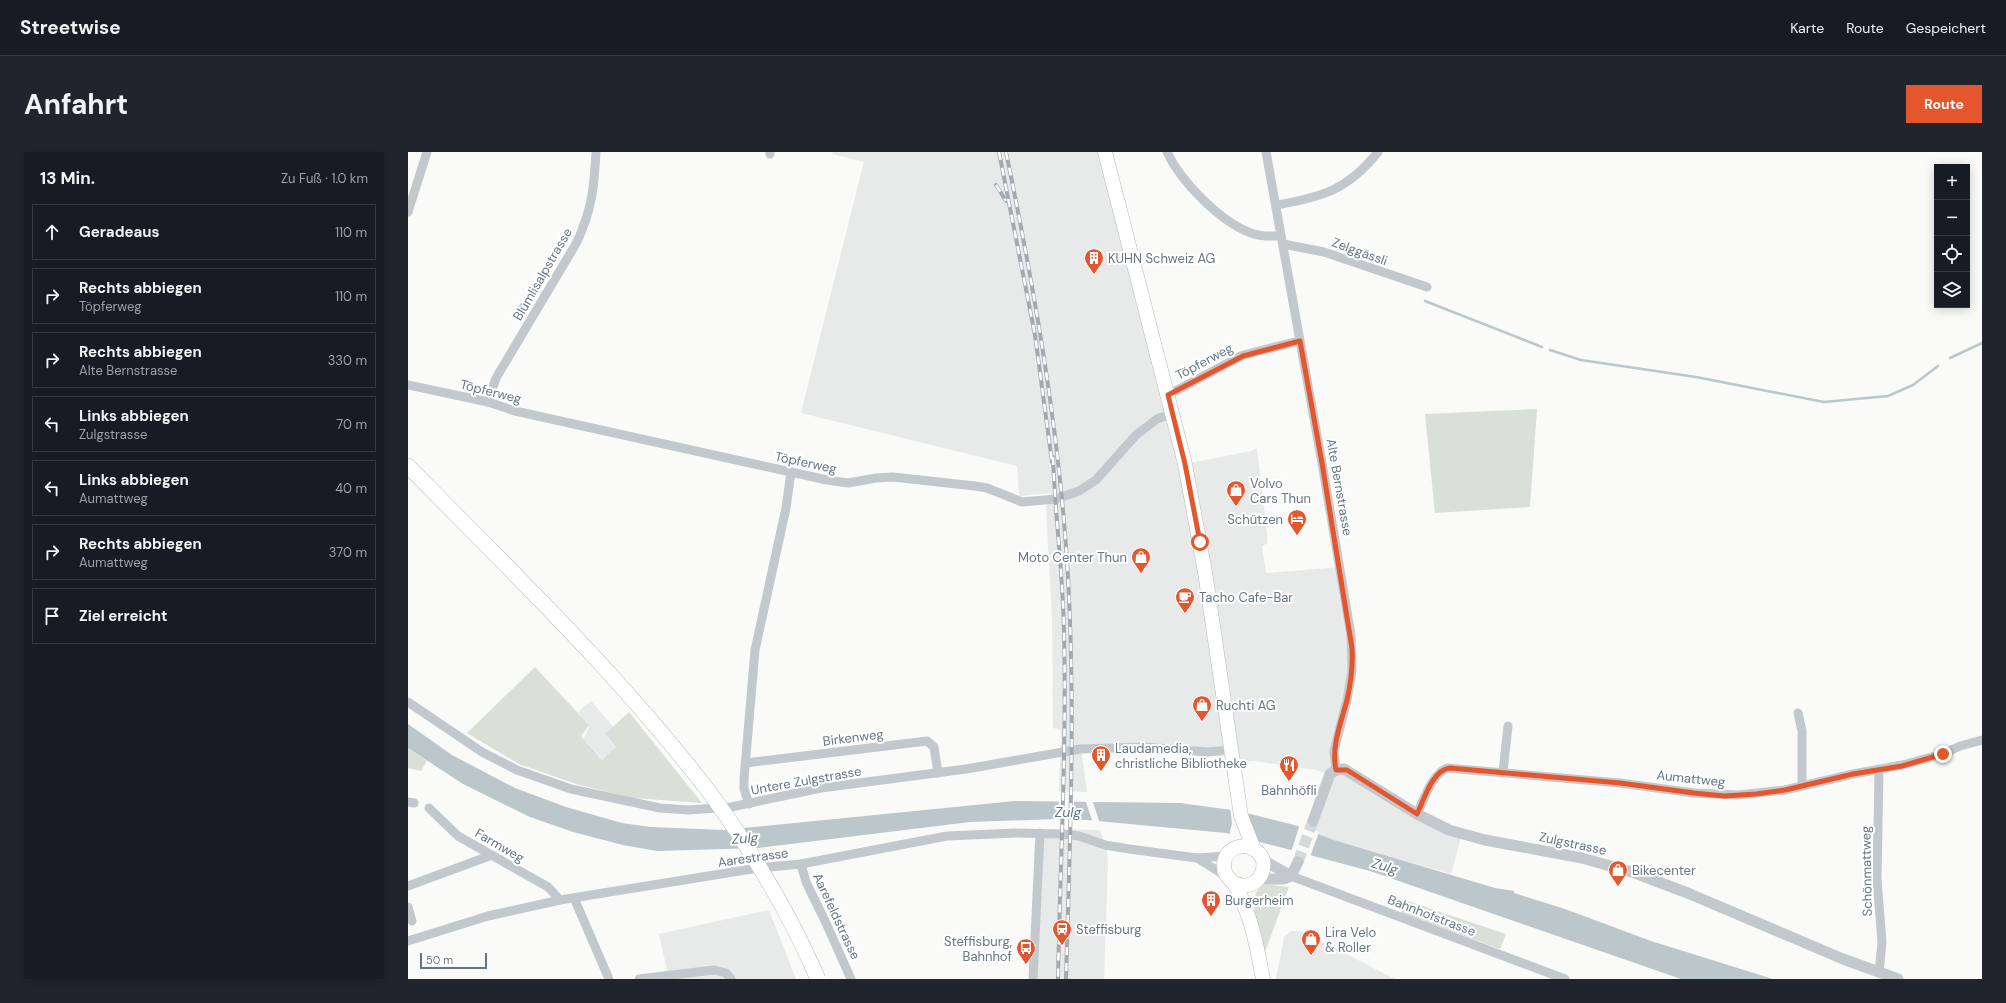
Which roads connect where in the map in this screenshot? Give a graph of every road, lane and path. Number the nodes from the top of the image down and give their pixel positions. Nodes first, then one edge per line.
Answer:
1 (427, 152) edge
2 (596, 152) edge
3 (1104, 152) edge
4 (1167, 152) edge
5 (1266, 152) edge
6 (1378, 152) edge
7 (1277, 205) junction
8 (408, 212) edge
9 (1282, 240) junction
10 (1427, 287) dead end
11 (1300, 341) junction
12 (408, 385) edge
13 (1168, 395) junction
14 (488, 402) junction
15 (1173, 413) junction
16 (408, 466) edge
17 (791, 472) junction
18 (408, 702) edge
19 (1798, 713) dead end
20 (1508, 726) dead end
21 (1982, 740) edge
22 (1231, 750) junction
23 (746, 763) junction
24 (1336, 770) junction
25 (1879, 770) junction
26 (1503, 772) junction
27 (938, 773) junction
28 (1802, 786) junction
29 (749, 804) junction
30 (429, 808) dead end
31 (1240, 810) junction
32 (1417, 814) junction
33 (1313, 821) tunnel mouth
34 (1040, 833) junction
35 (1253, 847) junction
36 (1232, 849) junction
37 (492, 855) junction
38 (1197, 858) junction
39 (1263, 860) junction
40 (1298, 862) tunnel mouth
41 (801, 864) junction
42 (1291, 876) junction
43 (1230, 879) junction
44 (1256, 881) junction
45 (408, 886) edge
46 (574, 898) junction
47 (560, 900) junction
48 (408, 907) edge
49 (1248, 914) junction
50 (412, 921) dead end
51 (408, 941) edge
52 (1879, 972) junction
53 (609, 979) edge
54 (639, 979) edge
55 (731, 979) edge
56 (818, 979) edge
57 (851, 979) edge
58 (1033, 979) edge
59 (1263, 979) edge
60 (1565, 979) edge
61 (1898, 979) edge

1 - 8 street
2 - 14 street, Blümlisalpstrasse
3 - 13 main road
4 - 9 street, Zelggässli
5 - 7 street, Alte Bernstrasse
6 - 7 street
7 - 9 street, Alte Bernstrasse
9 - 10 street, Zelggässli
9 - 11 street, Alte Bernstrasse
11 - 13 street, Töpferweg
11 - 24 street, Alte Bernstrasse
12 - 14 street, Töpferweg
13 - 15 main road
14 - 17 street, Töpferweg
15 - 17 street, Töpferweg
15 - 22 main road
16 - 56 highway, bridge
17 - 23 street
18 - 29 street, Untere Zulgstrasse
19 - 28 street
20 - 26 street
21 - 25 street, Aumattweg
22 - 27 street, Untere Zulgstrasse
22 - 31 main road
23 - 27 street, Birkenweg
23 - 29 street
24 - 32 street, Zulgstrasse
24 - 33 street
25 - 28 street, Aumattweg
25 - 52 street, Schönmattweg
26 - 28 street, Aumattweg
26 - 32 street, Aumattweg
27 - 29 street, Untere Zulgstrasse
30 - 37 street, Farmweg
31 - 35 main road
31 - 36 main road
32 - 52 street, Zulgstrasse
34 - 38 street, Aarestrasse
34 - 41 street, Aarestrasse
34 - 58 street
35 - 36 main road
35 - 39 main road
36 - 38 street
36 - 43 main road
37 - 45 street
37 - 47 street, Farmweg
38 - 43 street
39 - 42 street
39 - 44 main road
40 - 42 street
41 - 46 street, Aarestrasse
41 - 57 street, Aarefeldstrasse
42 - 44 street
42 - 60 street, Bahnhofstrasse
43 - 44 main road
43 - 49 main road
44 - 49 main road
46 - 47 street, Aarestrasse
46 - 53 street
47 - 51 street, Aarestrasse
48 - 50 street
49 - 59 main road
52 - 61 street, Zulgstrasse
54 - 55 street

